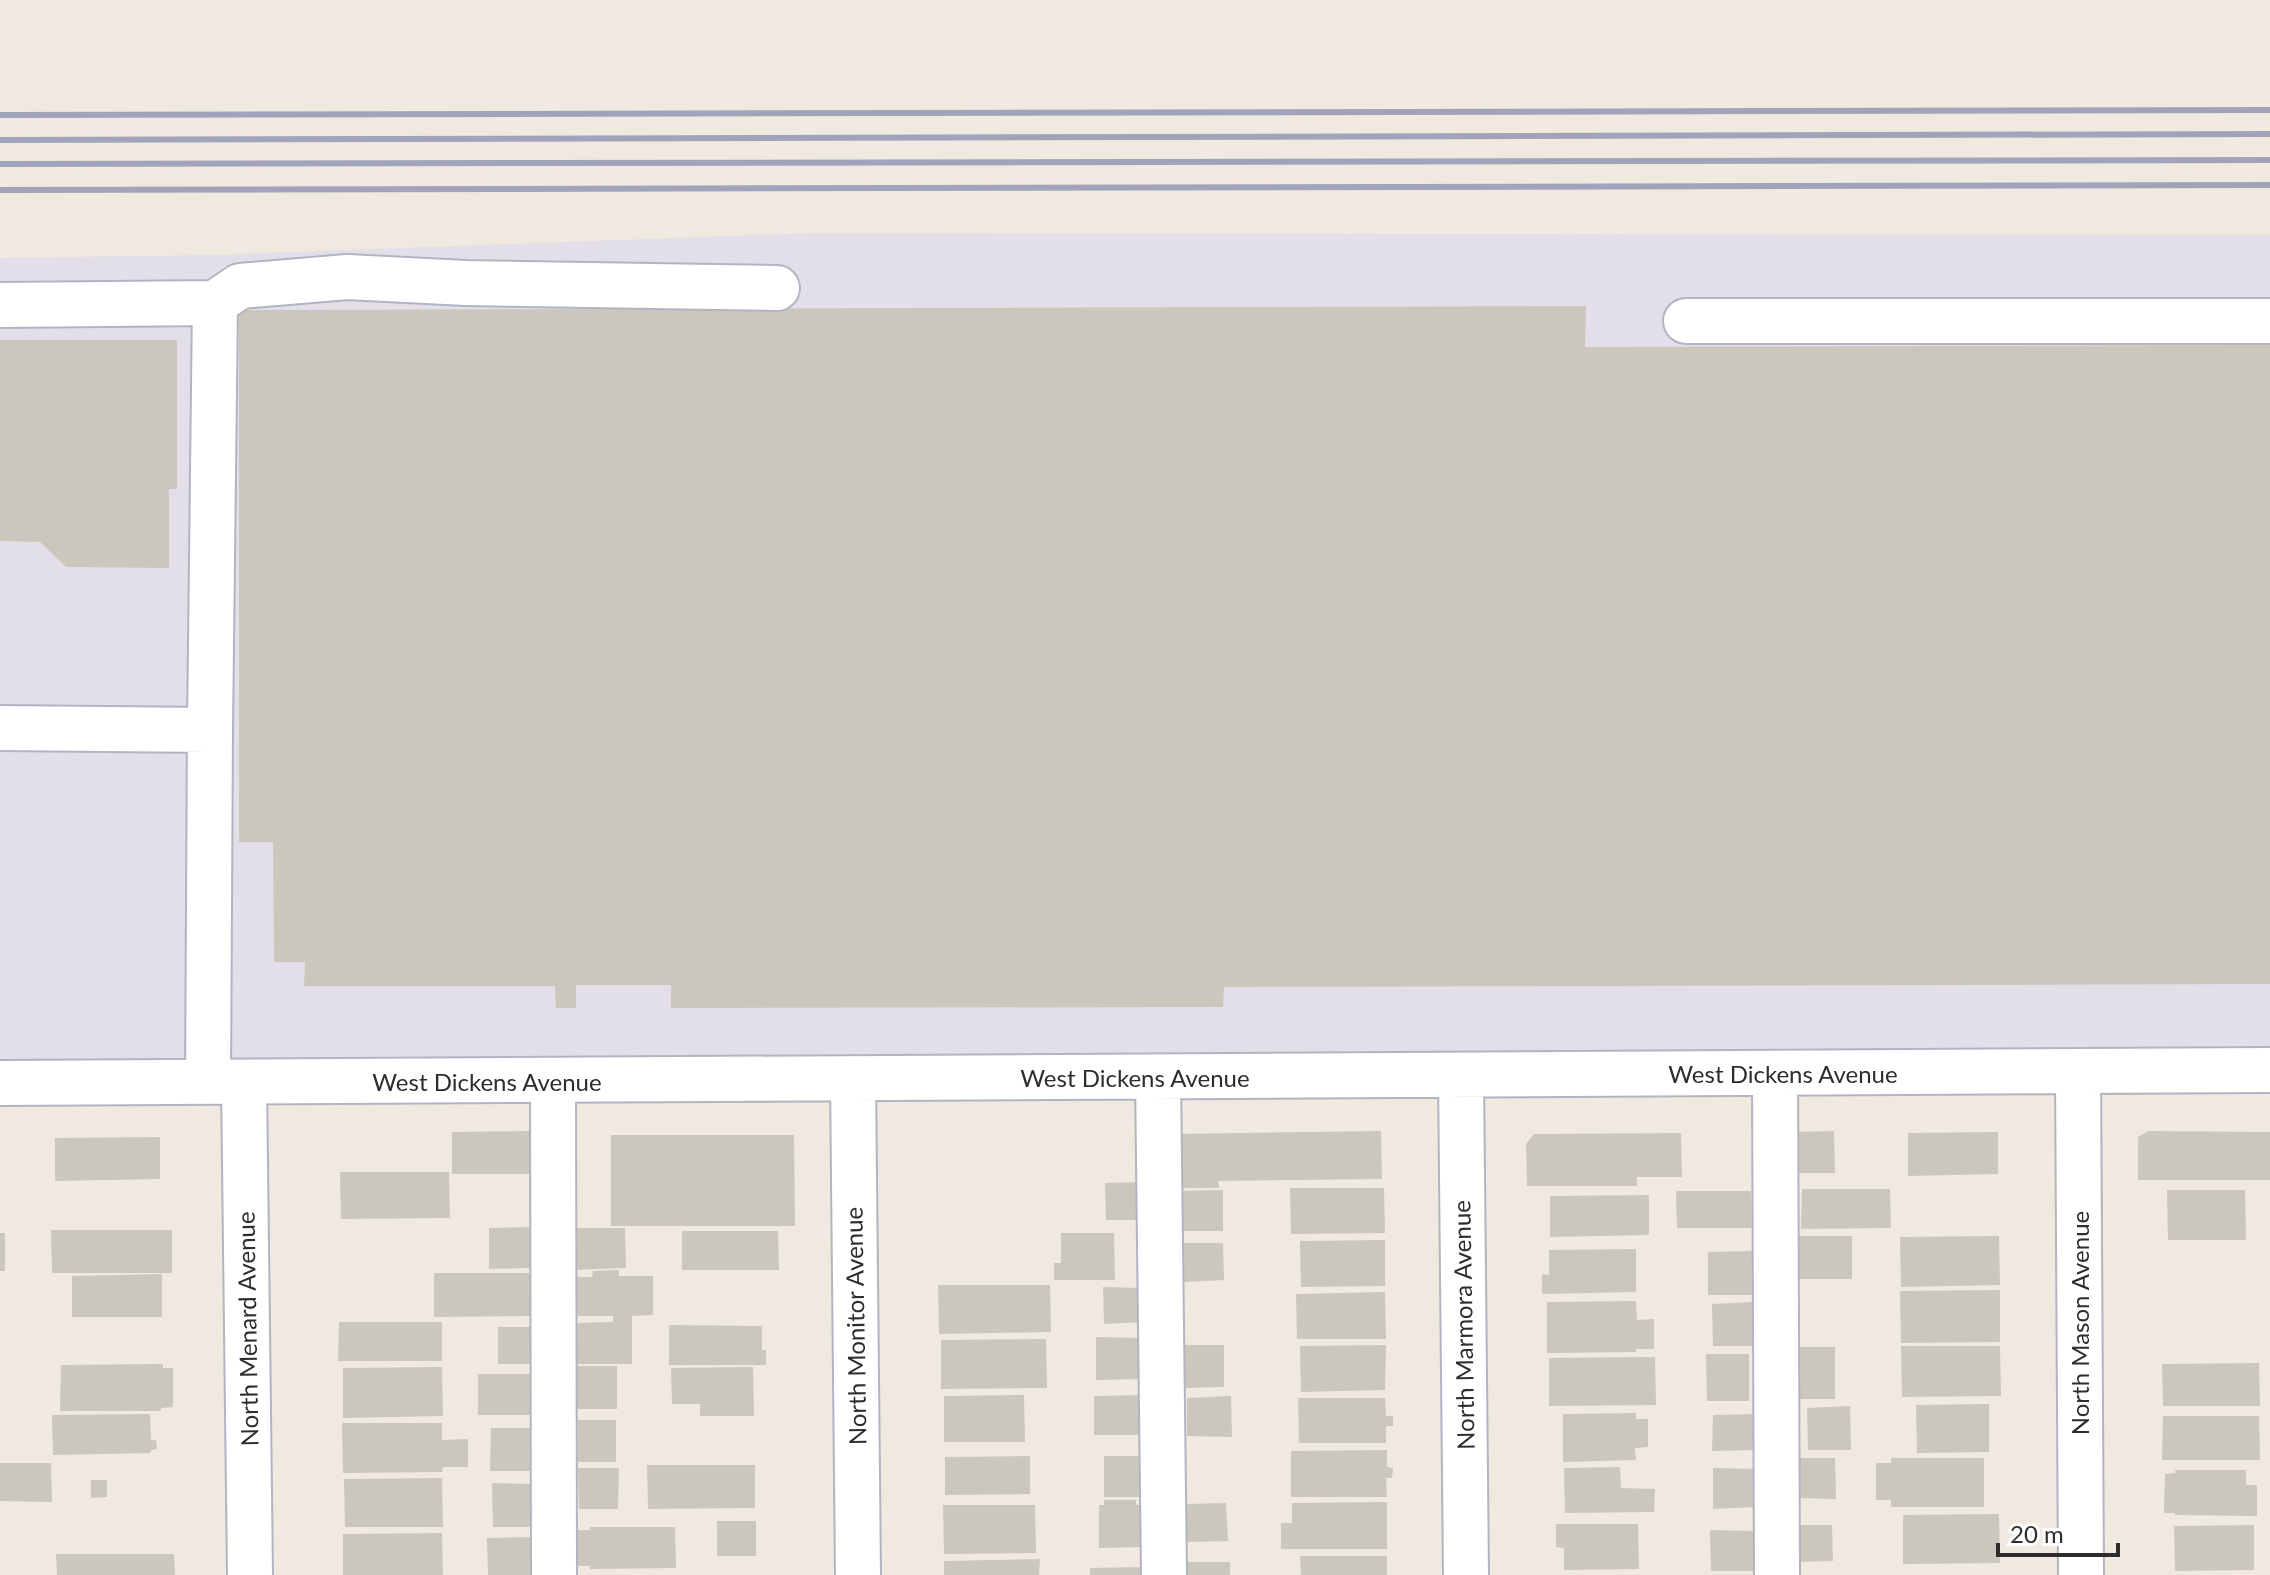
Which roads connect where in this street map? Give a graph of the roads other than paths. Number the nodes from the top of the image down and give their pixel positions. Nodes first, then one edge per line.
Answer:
1 (777, 288) dead end
2 (215, 303) junction
3 (0, 305) edge
4 (1686, 321) dead end
5 (2270, 321) edge
6 (0, 728) edge
7 (210, 730) junction
8 (2270, 1070) edge
9 (2078, 1071) junction
10 (1775, 1073) junction
11 (1461, 1075) junction
12 (1158, 1077) junction
13 (853, 1078) junction
14 (553, 1080) junction
15 (226, 1082) junction
16 (0, 1083) edge
17 (250, 1575) edge
18 (554, 1575) edge
19 (858, 1575) edge
20 (1164, 1575) edge
21 (1466, 1575) edge
22 (1777, 1575) edge
23 (2081, 1575) edge

1 - 2 street
2 - 3 street
2 - 7 street, North Menard Avenue
4 - 5 street
6 - 7 street
7 - 15 street, North Menard Avenue
8 - 9 street, West Dickens Avenue
9 - 10 street, West Dickens Avenue
9 - 23 street, North Mason Avenue
10 - 11 street, West Dickens Avenue
10 - 22 street
11 - 12 street, West Dickens Avenue
11 - 21 street, North Marmora Avenue
12 - 13 street, West Dickens Avenue
12 - 20 street
13 - 14 street, West Dickens Avenue
13 - 19 street, North Monitor Avenue
14 - 15 street, West Dickens Avenue
14 - 18 street
15 - 16 street, West Dickens Avenue
15 - 17 street, North Menard Avenue

